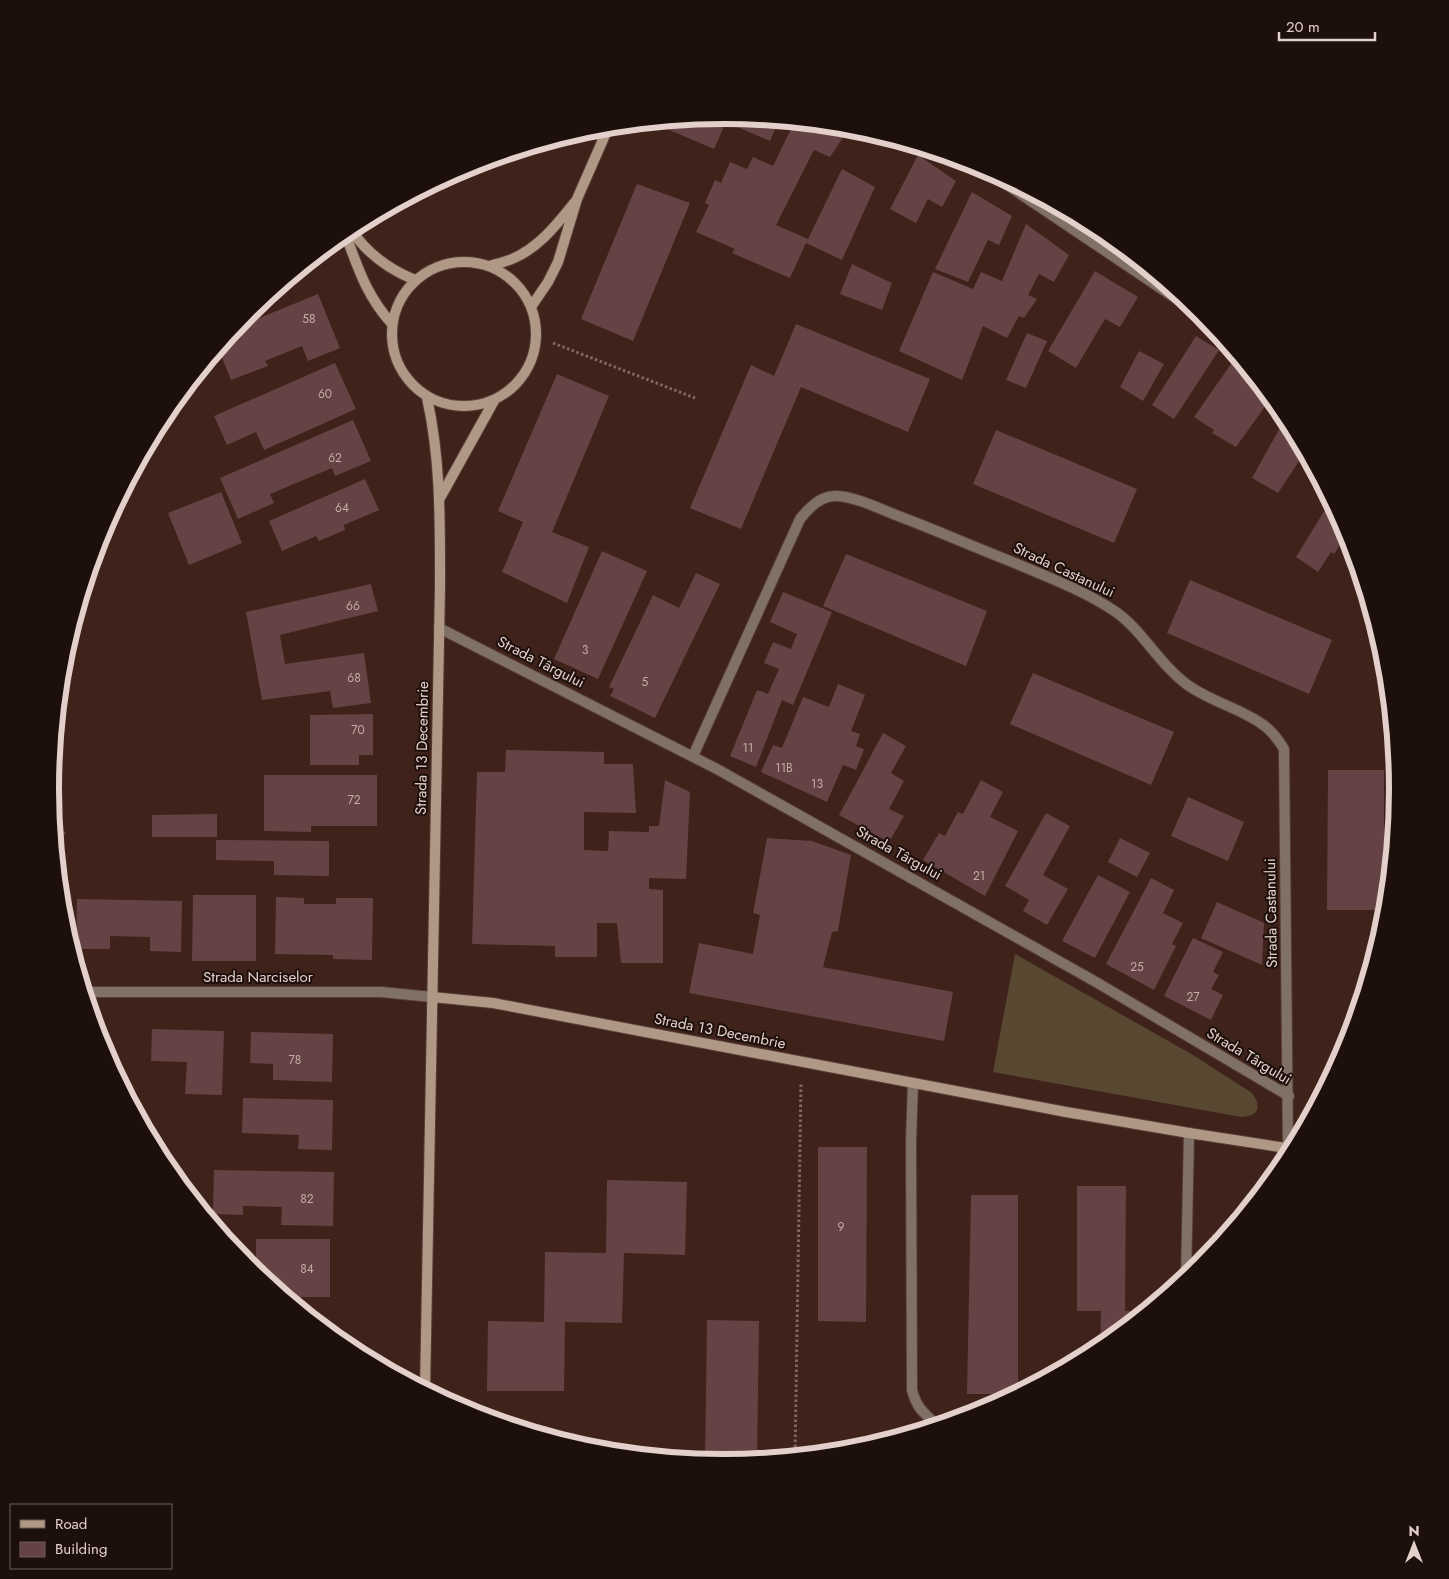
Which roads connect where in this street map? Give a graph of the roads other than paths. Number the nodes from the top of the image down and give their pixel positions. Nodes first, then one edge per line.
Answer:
1 (604, 135) edge
2 (1015, 190) edge
3 (577, 199) junction
4 (356, 236) edge
5 (348, 241) edge
6 (489, 266) junction
7 (415, 280) junction
8 (1166, 292) edge
9 (531, 307) junction
10 (392, 324) junction
11 (427, 398) junction
12 (495, 399) junction
13 (439, 499) junction
14 (439, 628) junction
15 (693, 756) junction
16 (91, 992) edge
17 (432, 997) junction
18 (913, 1083) junction
19 (1289, 1096) junction
20 (1189, 1133) junction
21 (1291, 1139) edge
22 (1285, 1148) edge
23 (1186, 1268) edge
24 (425, 1384) edge
25 (933, 1422) edge

1 - 3 main road
2 - 8 street
3 - 6 main road
3 - 9 main road
4 - 7 main road
5 - 10 main road
6 - 7 main road
6 - 9 main road
7 - 10 main road
9 - 12 main road
10 - 11 main road
11 - 12 main road
11 - 13 main road, Strada 13 Decembrie
12 - 13 main road, Strada 13 Decembrie
13 - 14 main road, Strada 13 Decembrie
14 - 15 street, Strada Târgului
14 - 17 main road, Strada 13 Decembrie
15 - 19 street, Strada Târgului
15 - 19 street, Strada Castanului
16 - 17 street, Strada Narciselor
17 - 18 main road, Strada 13 Decembrie
17 - 24 main road, Strada 13 Decembrie
18 - 20 main road, Strada 13 Decembrie
18 - 25 street
19 - 21 street, Strada Târgului
20 - 22 main road, Strada 13 Decembrie
20 - 23 street

